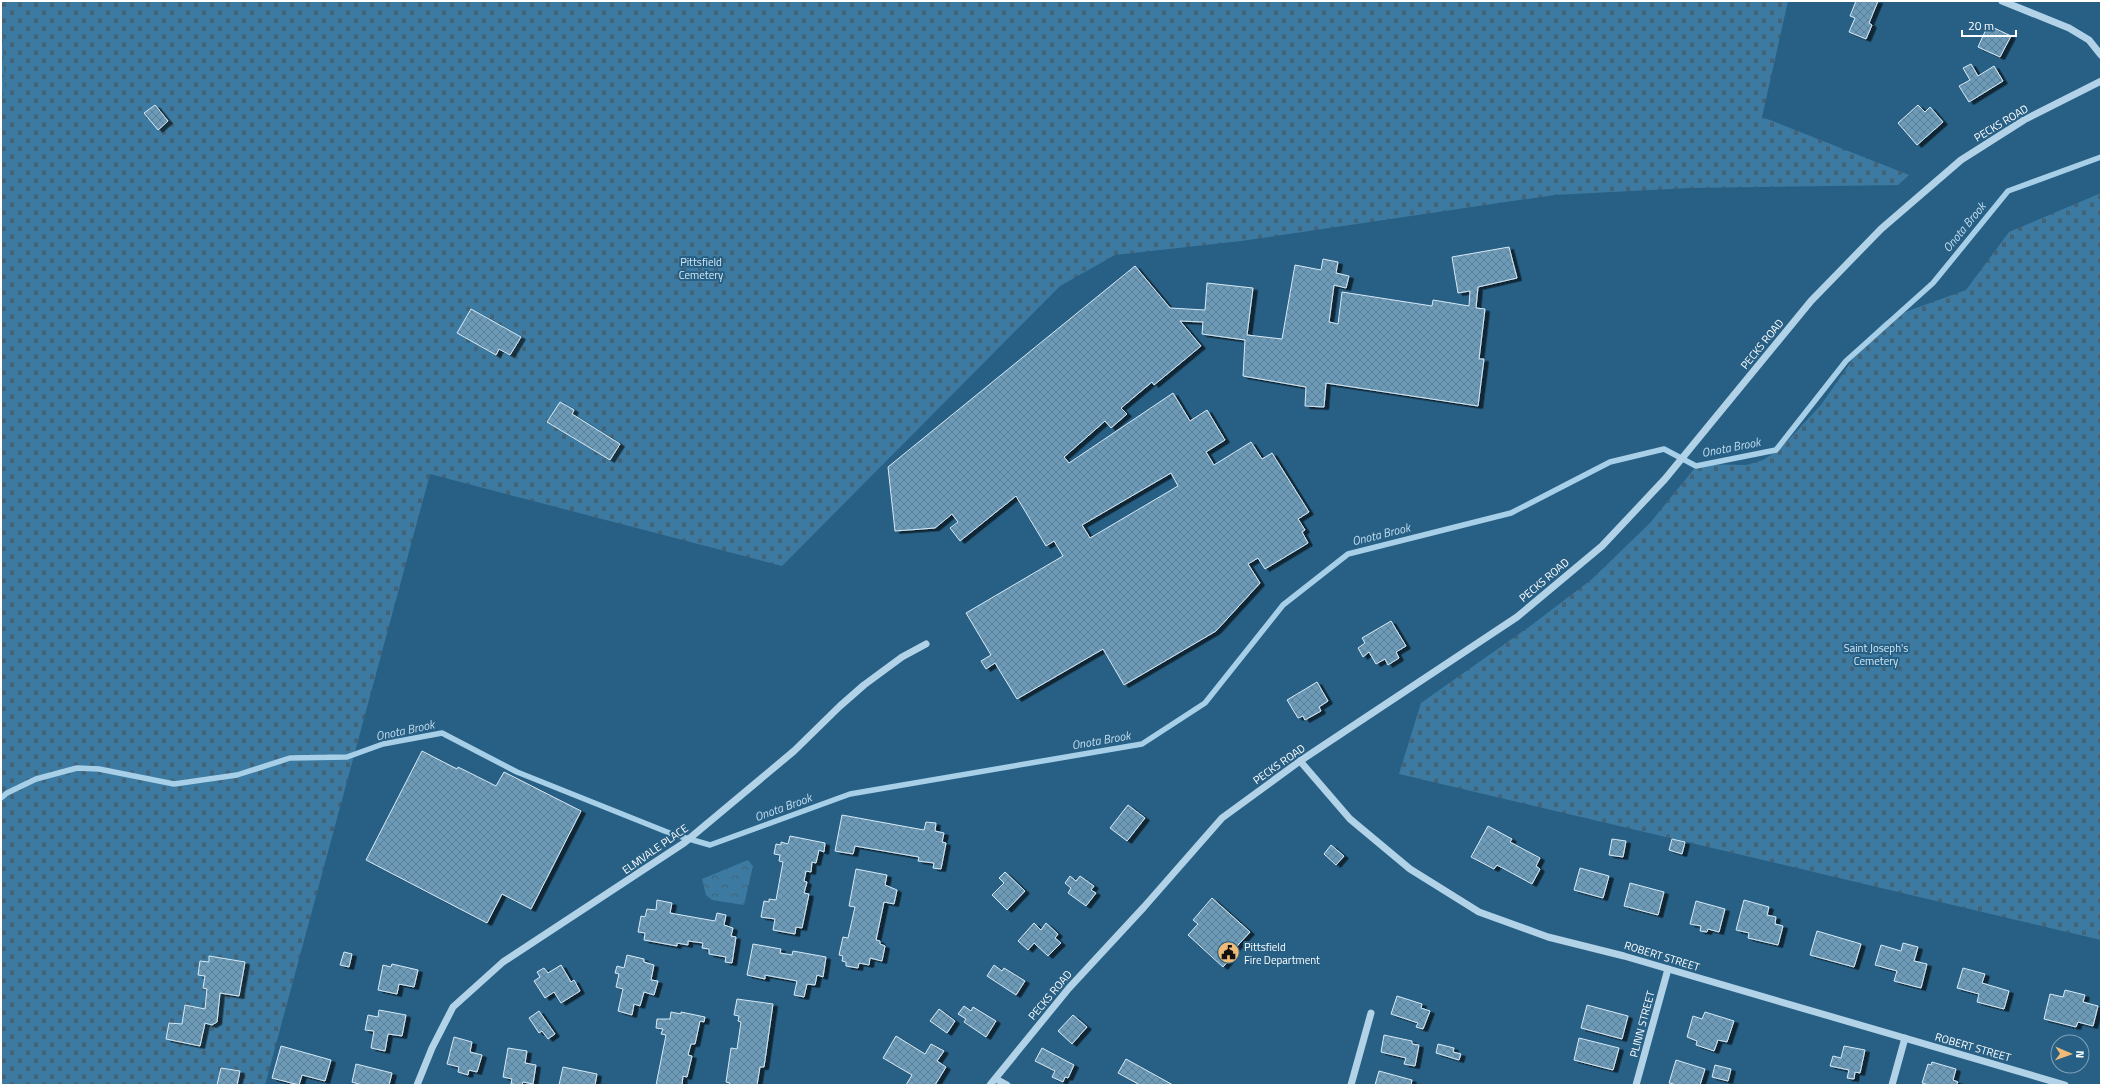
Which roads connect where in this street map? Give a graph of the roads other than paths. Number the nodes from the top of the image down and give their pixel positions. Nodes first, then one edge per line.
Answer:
1 (2002, 1) edge
2 (2101, 55) edge
3 (2101, 81) edge
4 (926, 644) dead end
5 (1300, 761) junction
6 (1668, 970) junction
7 (1371, 1013) dead end
8 (1905, 1038) junction
9 (996, 1078) junction
10 (417, 1085) edge
11 (990, 1085) edge
12 (1007, 1085) edge
13 (1351, 1085) edge
14 (1636, 1085) edge
15 (1892, 1085) edge
16 (2065, 1085) edge

1 - 2 street
3 - 5 street, PECKS ROAD
4 - 10 street, ELMVALE PLACE
5 - 6 street, ROBERT STREET
5 - 9 street, PECKS ROAD
6 - 8 street, ROBERT STREET
6 - 14 street, PLINN STREET
7 - 13 street
8 - 15 street
8 - 16 street, ROBERT STREET
9 - 11 street, PECKS ROAD
9 - 12 street

